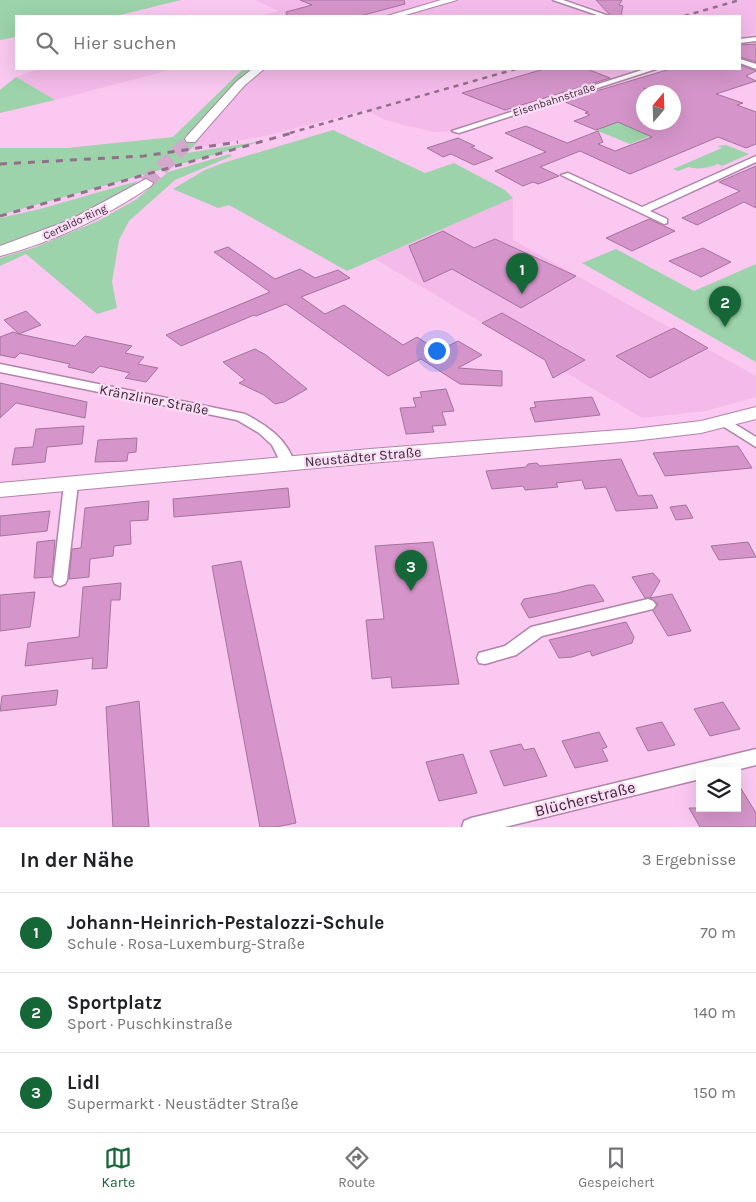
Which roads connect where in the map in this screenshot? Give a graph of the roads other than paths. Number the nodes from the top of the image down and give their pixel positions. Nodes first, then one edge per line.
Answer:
1 (452, 0) edge
2 (556, 0) edge
3 (396, 15) edge
4 (603, 15) edge
5 (756, 39) edge
6 (741, 41) edge
7 (741, 61) edge
8 (756, 67) edge
9 (257, 70) edge
10 (649, 70) edge
11 (456, 131) dead end
12 (192, 139) tunnel mouth
13 (756, 159) edge
14 (565, 175) dead end
15 (146, 183) tunnel mouth
16 (662, 202) junction
17 (641, 210) junction
18 (0, 251) edge
19 (0, 368) edge
20 (756, 413) edge
21 (725, 422) junction
22 (756, 443) edge
23 (288, 464) junction
24 (71, 484) junction
25 (0, 490) edge
26 (60, 580) dead end
27 (648, 605) dead end
28 (486, 658) dead end
29 (756, 757) edge
30 (716, 767) edge
31 (696, 772) edge
32 (471, 827) edge

1 - 3 main road
2 - 4 street
5 - 6 street
7 - 8 street
9 - 12 main road
10 - 11 street, Eisenbahnstraße
13 - 16 street
14 - 17 street
15 - 18 main road, Certaldo-Ring
16 - 17 street
16 - 17 street
19 - 23 street, Kränzliner Straße
20 - 21 main road, Neustädter Straße
21 - 22 street
21 - 23 main road, Neustädter Straße
23 - 24 main road, Neustädter Straße
24 - 25 main road, Neustädter Straße
24 - 26 street
27 - 28 street
29 - 30 street, Blücherstraße
31 - 32 street, Blücherstraße

